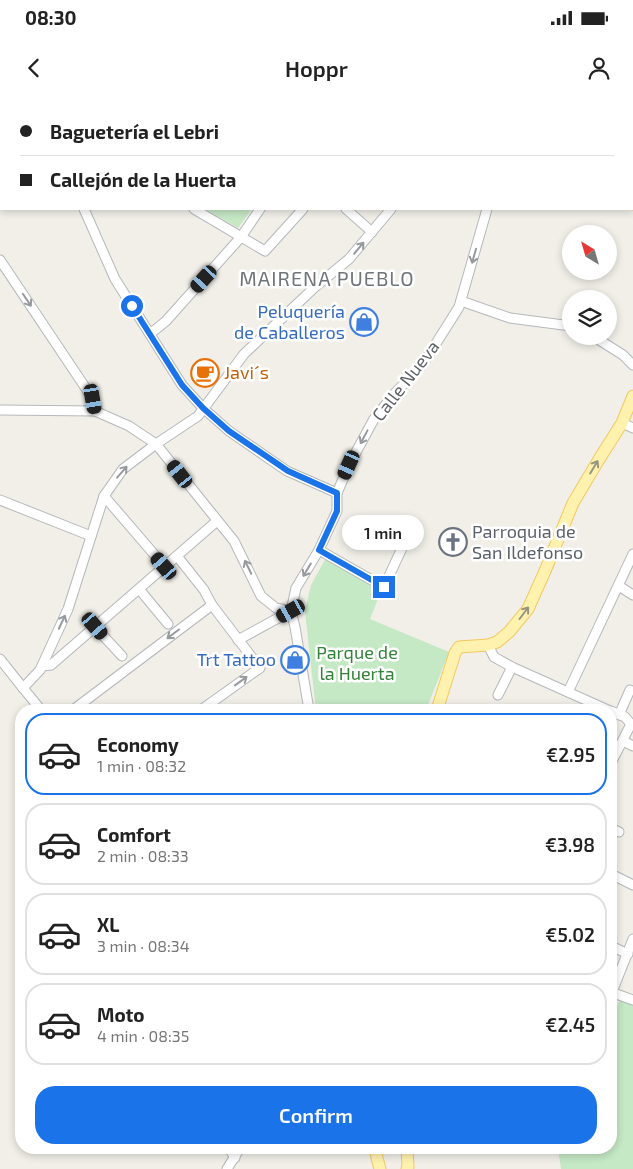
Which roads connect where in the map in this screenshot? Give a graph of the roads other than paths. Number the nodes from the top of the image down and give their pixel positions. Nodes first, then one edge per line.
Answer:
1 (84, 210) edge
2 (196, 210) edge
3 (259, 210) edge
4 (302, 210) edge
5 (347, 210) edge
6 (391, 210) edge
7 (487, 210) edge
8 (372, 232) junction
9 (241, 237) junction
10 (0, 260) edge
11 (461, 301) junction
12 (562, 325) edge
13 (150, 334) junction
14 (607, 345) edge
15 (633, 366) edge
16 (633, 396) edge
17 (203, 408) junction
18 (0, 410) edge
19 (96, 411) junction
20 (628, 426) edge
21 (156, 444) junction
22 (337, 493) junction
23 (104, 496) junction
24 (0, 500) edge
25 (218, 521) junction
26 (91, 536) junction
27 (402, 548) dead end
28 (319, 550) junction
29 (633, 554) edge
30 (177, 556) junction
31 (164, 566) junction
32 (618, 586) junction
33 (139, 589) junction
34 (633, 595) edge
35 (212, 605) junction
36 (291, 611) junction
37 (168, 624) dead end
38 (95, 626) junction
39 (238, 640) junction
40 (488, 645) junction
41 (122, 656) dead end
42 (0, 658) edge
43 (42, 666) junction
44 (512, 667) junction
45 (23, 688) junction
46 (630, 690) dead end
47 (568, 692) junction
48 (498, 695) dead end
49 (36, 704) edge
50 (81, 704) edge
51 (209, 704) edge
52 (308, 704) edge
53 (438, 704) edge
54 (587, 704) edge
55 (617, 707) edge
56 (617, 714) edge
57 (623, 741) junction
58 (633, 746) edge
59 (617, 752) edge
60 (617, 877) edge
61 (633, 885) edge
62 (633, 939) edge
63 (617, 949) edge
64 (628, 954) junction
65 (617, 980) edge
66 (617, 994) edge
67 (633, 1000) edge
68 (233, 1154) edge
69 (237, 1154) edge
70 (377, 1154) edge
71 (407, 1154) edge
72 (235, 1158) junction
73 (227, 1169) edge
74 (380, 1169) edge
75 (407, 1169) edge

1 - 13 street
2 - 9 street
3 - 9 street
4 - 9 street
5 - 8 street
6 - 8 street
7 -> 11 street, Calle Nueva
17 -> 8 street
9 - 13 street
10 -> 19 street
11 - 12 street
11 -> 22 street, Calle Nueva
13 - 17 street
14 - 15 street
16 - 20 main road
17 - 21 street
17 - 22 street
18 - 19 street
19 - 21 street
40 -> 20 main road
23 -> 21 street
21 - 25 street
22 - 28 street, Calle Nueva
23 - 26 street
23 - 31 street
24 - 26 street
25 - 30 street
36 -> 25 street
43 -> 26 street
27 - 28 street
28 -> 36 street, Calle Nueva
29 - 32 street
30 - 31 street
30 - 35 street
31 - 33 street
32 - 34 street
32 - 47 street
33 - 37 street
33 - 38 street
35 - 39 street
35 -> 50 street
36 - 39 street
36 - 52 street
38 - 41 street
38 - 43 street
51 -> 39 street
40 - 44 street
40 - 53 main road
42 - 45 street
43 - 45 street
44 - 47 street
44 - 48 street
45 - 49 street
46 - 55 street
47 - 54 street
56 - 57 street
57 - 58 street
57 - 59 street
60 - 61 street
62 - 64 street
63 - 64 street
64 - 65 street
66 - 67 street
68 - 72 street
69 - 72 street
70 - 74 main road
71 - 75 main road
72 - 73 street

